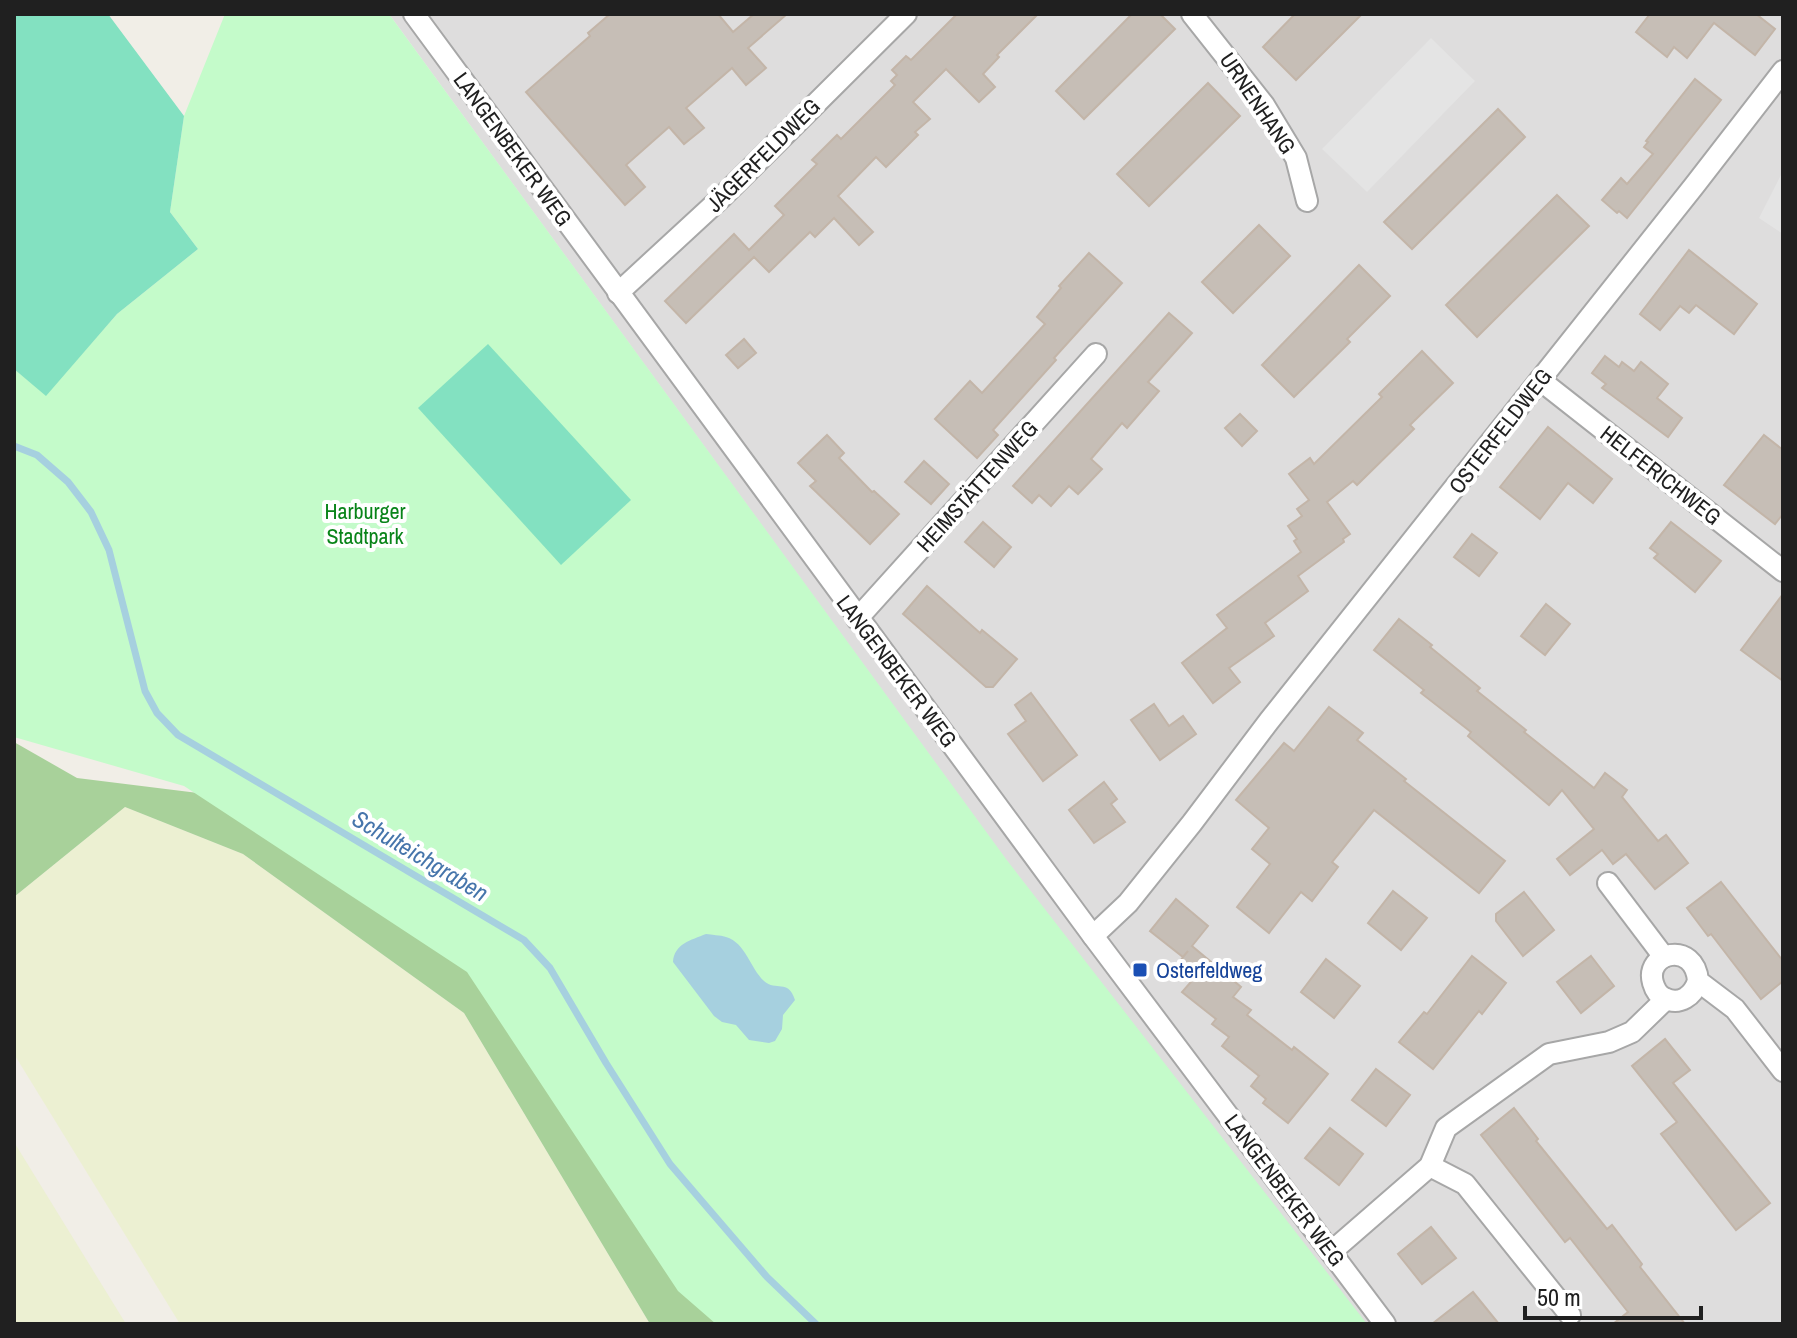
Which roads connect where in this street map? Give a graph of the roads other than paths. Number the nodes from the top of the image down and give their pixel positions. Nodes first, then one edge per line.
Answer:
1 (414, 14) edge
2 (906, 14) edge
3 (1192, 14) edge
4 (1783, 71) edge
5 (1307, 201) dead end
6 (618, 293) junction
7 (1096, 354) dead end
8 (1540, 380) junction
9 (1783, 571) edge
10 (857, 619) junction
11 (1608, 883) dead end
12 (1093, 936) junction
13 (1664, 957) junction
14 (1698, 981) junction
15 (1666, 999) junction
16 (1783, 1071) edge
17 (1430, 1166) junction
18 (1331, 1252) junction
19 (1570, 1315) dead end
20 (1385, 1324) edge

1 - 6 street, LANGENBEKER WEG
2 - 6 street, JÄGERFELDWEG
3 - 5 street, URNENHANG
4 - 8 street, OSTERFELDWEG
6 - 10 street, LANGENBEKER WEG
7 - 10 street, HEIMSTÄTTENWEG
8 - 9 street, HELFERICHWEG
8 - 12 street, OSTERFELDWEG
10 - 12 street, LANGENBEKER WEG
11 - 13 street
12 - 18 street, LANGENBEKER WEG
13 - 14 street
13 - 15 street
14 - 15 street
14 - 16 street
15 - 17 street
17 - 18 street
17 - 19 street
18 - 20 street, LANGENBEKER WEG

